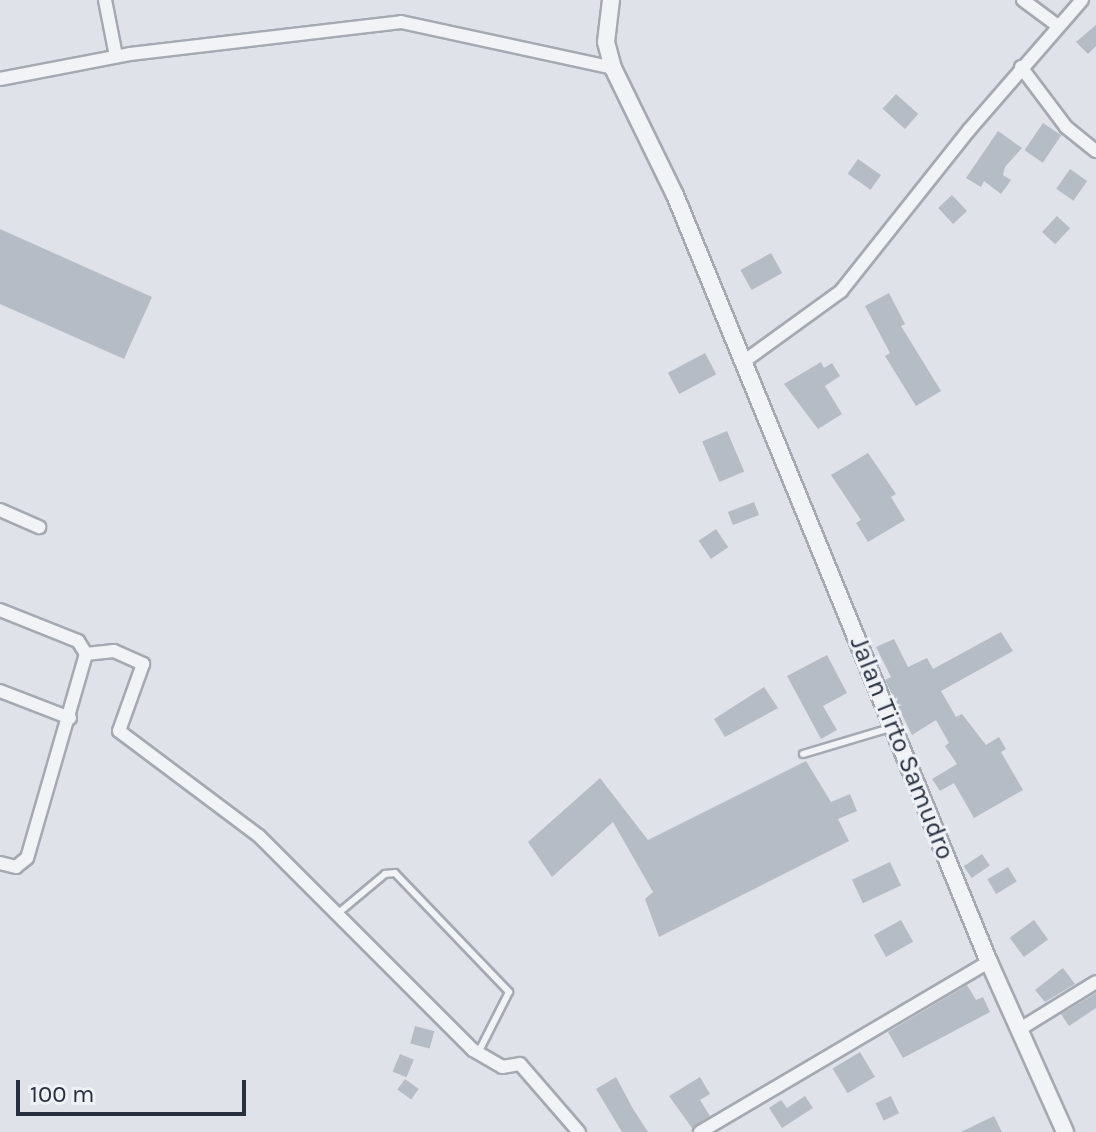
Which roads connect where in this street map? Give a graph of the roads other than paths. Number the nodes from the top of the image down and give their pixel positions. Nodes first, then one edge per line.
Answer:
1 (105, 0) edge
2 (611, 0) edge
3 (1023, 0) edge
4 (1082, 0) edge
5 (1058, 26) junction
6 (116, 56) junction
7 (1021, 67) junction
8 (613, 68) junction
9 (0, 79) edge
10 (1096, 151) edge
11 (743, 362) junction
12 (0, 510) edge
13 (39, 527) dead end
14 (0, 610) edge
15 (86, 654) junction
16 (0, 691) edge
17 (70, 718) junction
18 (894, 727) junction
19 (803, 754) dead end
20 (0, 863) edge
21 (335, 916) junction
22 (989, 962) junction
23 (1096, 982) edge
24 (1020, 1029) junction
25 (478, 1053) junction
26 (579, 1132) edge
27 (700, 1132) edge
28 (1065, 1132) edge

1 - 6 street
2 - 8 street, Jalan Tirto Samudro
3 - 5 street
4 - 5 street
5 - 7 street
6 - 8 street
6 - 9 street
7 - 10 street
7 - 11 street
8 - 11 street, Jalan Tirto Samudro
11 - 18 street, Jalan Tirto Samudro
12 - 13 street
14 - 15 street
15 - 17 street
15 - 21 street
16 - 17 street
17 - 20 street
18 - 19 lane
18 - 22 street, Jalan Tirto Samudro
21 - 25 street
21 - 25 lane
22 - 24 street, Jalan Tirto Samudro
22 - 27 street
23 - 24 street
24 - 28 street, Jalan Tirto Samudro
25 - 26 street

